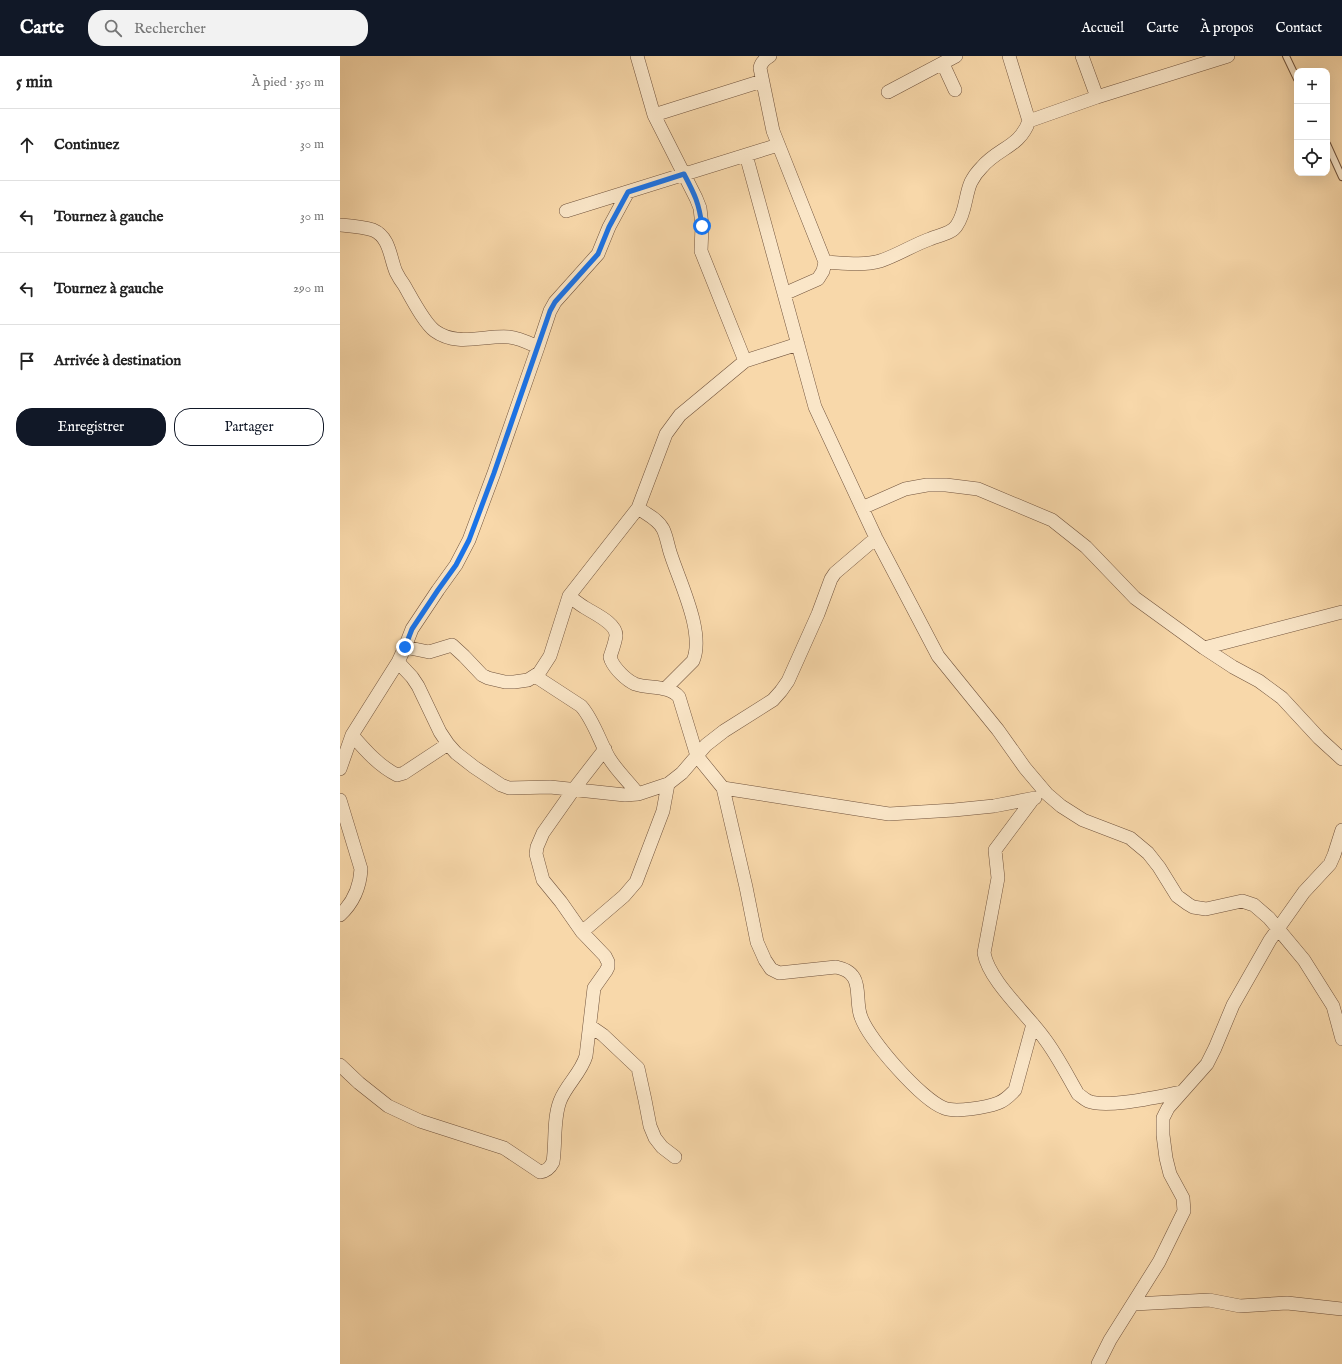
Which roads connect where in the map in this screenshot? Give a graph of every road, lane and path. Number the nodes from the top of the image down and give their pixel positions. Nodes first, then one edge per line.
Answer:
1 (637, 56) edge
2 (770, 56) edge
3 (956, 56) edge
4 (1009, 56) edge
5 (1082, 56) edge
6 (1228, 56) edge
7 (1286, 56) edge
8 (943, 64) junction
9 (1294, 73) edge
10 (762, 81) junction
11 (955, 90) dead end
12 (888, 92) dead end
13 (1097, 97) junction
14 (654, 115) junction
15 (1029, 121) junction
16 (778, 145) junction
17 (1330, 151) edge
18 (746, 155) junction
19 (684, 174) junction
20 (1342, 177) edge
21 (628, 192) junction
22 (566, 211) dead end
23 (340, 225) edge
24 (825, 262) junction
25 (784, 294) junction
26 (798, 344) junction
27 (538, 347) junction
28 (745, 362) junction
29 (638, 508) junction
30 (862, 508) junction
31 (876, 538) junction
32 (569, 596) junction
33 (1342, 612) edge
34 (405, 647) junction
35 (1204, 648) junction
36 (398, 662) junction
37 (535, 676) junction
38 (665, 689) junction
39 (352, 735) junction
40 (448, 744) junction
41 (605, 749) junction
42 (697, 756) junction
43 (1342, 759) edge
44 (340, 769) edge
45 (668, 784) junction
46 (723, 788) junction
47 (574, 789) junction
48 (638, 794) junction
49 (1047, 794) junction
50 (1033, 799) junction
51 (340, 800) edge
52 (1342, 830) edge
53 (340, 914) edge
54 (1278, 929) junction
55 (582, 932) junction
56 (1034, 1024) junction
57 (590, 1026) junction
58 (1342, 1039) edge
59 (340, 1065) edge
60 (1182, 1092) junction
61 (675, 1157) dead end
62 (1134, 1304) junction
63 (1342, 1309) edge
64 (1098, 1364) edge

1 - 14 street
2 - 10 street
3 - 8 street
4 - 15 street
5 - 13 street
6 - 13 street
7 - 9 lane
8 - 11 street
8 - 12 street
10 - 14 street
10 - 16 street
13 - 15 street
14 - 19 street
15 - 24 street
16 - 18 street
16 - 24 street
17 - 20 lane
18 - 19 street
18 - 25 street
19 - 21 street
19 - 28 street
21 - 22 street
21 - 27 street
23 - 27 street
24 - 25 street
25 - 26 street
26 - 28 street
26 - 30 street
27 - 34 street
28 - 29 street
29 - 32 street
29 - 38 street
30 - 31 street
30 - 35 street
31 - 42 street
31 - 49 street
32 - 37 street
32 - 38 street
33 - 35 street
34 - 36 street
34 - 37 street
35 - 43 street
36 - 39 street
36 - 40 street
37 - 41 street
38 - 42 street
39 - 40 street
39 - 44 street
40 - 47 street
41 - 47 street
41 - 48 street
42 - 45 street
42 - 46 street
45 - 48 street
45 - 55 street
46 - 50 street
46 - 56 street
47 - 48 street
47 - 55 street
49 - 50 street
49 - 54 street
50 - 56 street
51 - 53 street
52 - 54 street
54 - 58 street
54 - 60 street
55 - 57 street
56 - 60 street
57 - 59 street
57 - 61 street
60 - 62 street
62 - 63 street
62 - 64 street

